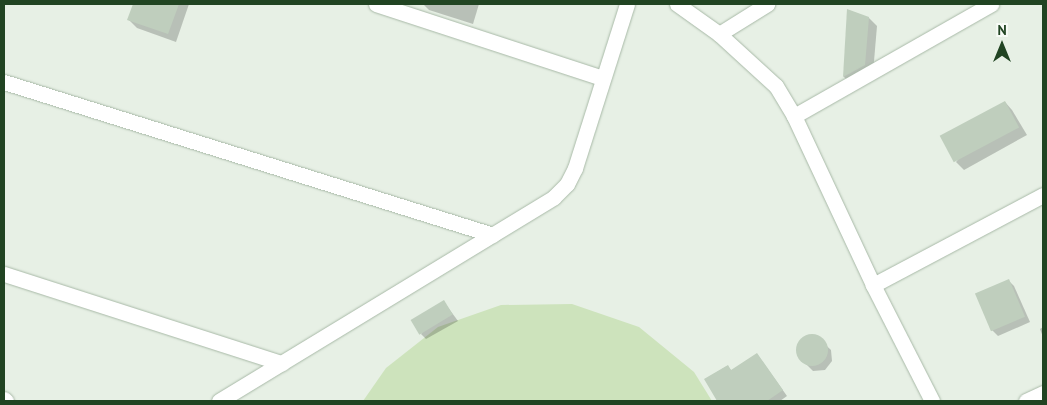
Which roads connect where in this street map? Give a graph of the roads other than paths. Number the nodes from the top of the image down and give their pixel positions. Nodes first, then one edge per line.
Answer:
1 (376, 4) edge
2 (627, 4) edge
3 (677, 4) edge
4 (767, 4) edge
5 (991, 4) edge
6 (719, 34) junction
7 (603, 78) junction
8 (4, 82) edge
9 (794, 116) junction
10 (1043, 195) edge
11 (493, 235) junction
12 (4, 274) edge
13 (873, 285) junction
14 (282, 363) junction
15 (1043, 393) edge
16 (219, 401) edge
17 (932, 401) edge
18 (1026, 401) edge

1 - 7 street
2 - 7 street
3 - 6 street
4 - 6 street
5 - 9 street
6 - 9 street
7 - 11 street
8 - 11 street
9 - 13 street
10 - 13 street
11 - 14 street
12 - 14 street
13 - 17 street
14 - 16 street
15 - 18 street

